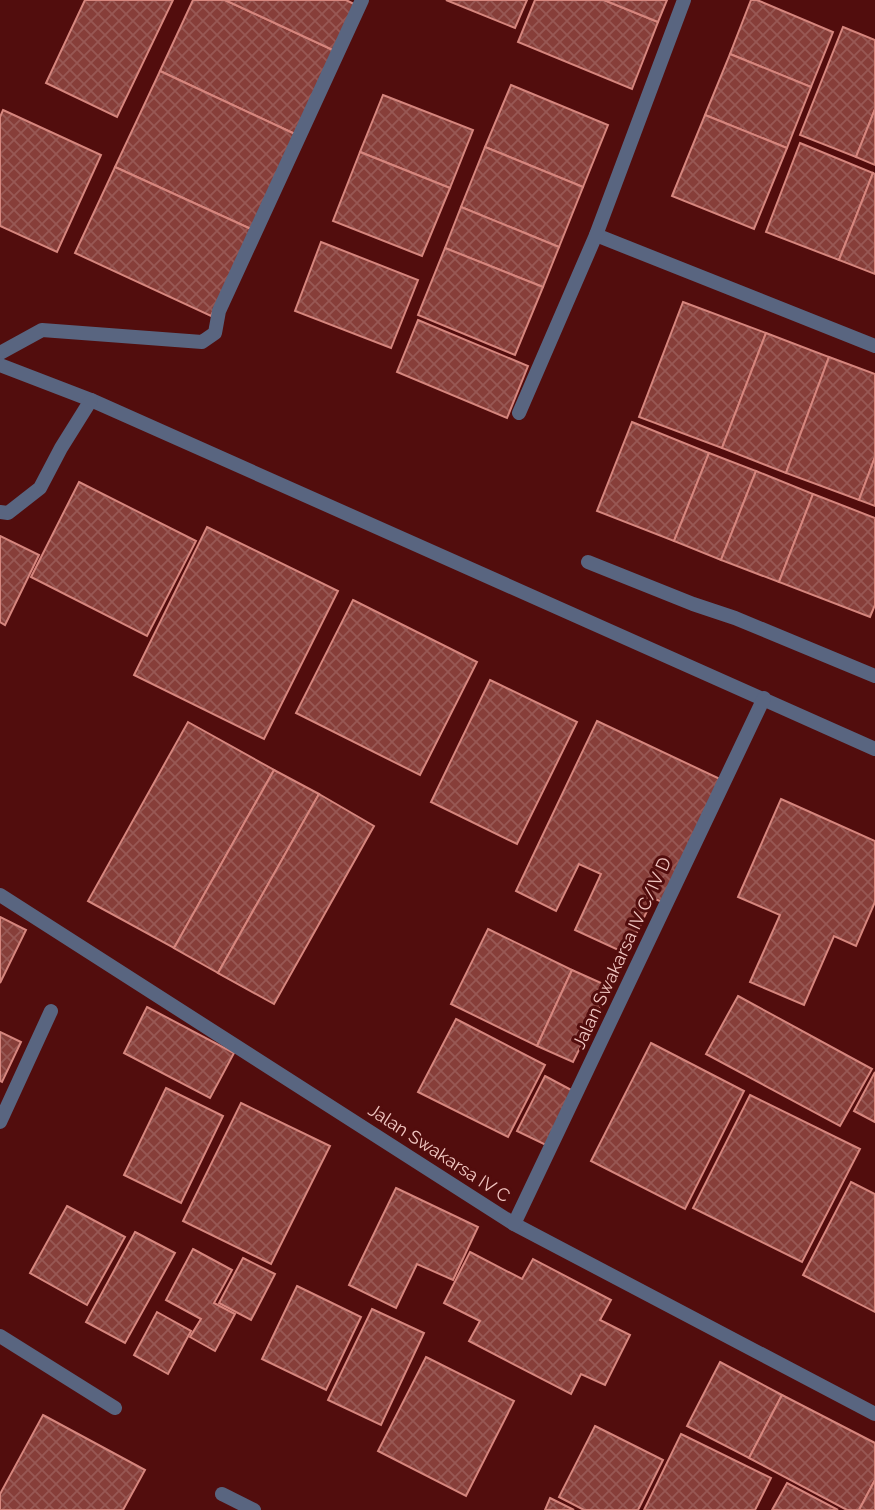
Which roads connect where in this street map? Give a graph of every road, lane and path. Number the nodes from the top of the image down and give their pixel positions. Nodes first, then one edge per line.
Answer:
1 (362, 0) edge
2 (684, 0) edge
3 (596, 235) junction
4 (875, 346) edge
5 (0, 354) edge
6 (0, 365) edge
7 (91, 400) junction
8 (519, 413) dead end
9 (0, 512) edge
10 (588, 562) dead end
11 (875, 676) edge
12 (764, 698) junction
13 (875, 749) edge
14 (0, 895) edge
15 (51, 1011) dead end
16 (0, 1122) edge
17 (514, 1224) junction
18 (0, 1336) edge
19 (115, 1408) dead end
20 (875, 1413) edge
21 (222, 1494) dead end
22 (254, 1510) edge

1 - 5 street
2 - 3 street
3 - 4 street
3 - 8 street
6 - 7 street
7 - 9 street
7 - 12 street
10 - 11 street
12 - 13 street
12 - 17 street, Jalan Swakarsa IV C/IV D
14 - 17 street, Jalan Swakarsa IV C
15 - 16 street
17 - 20 street, Jalan Swakarsa IV C
18 - 19 street
21 - 22 street

